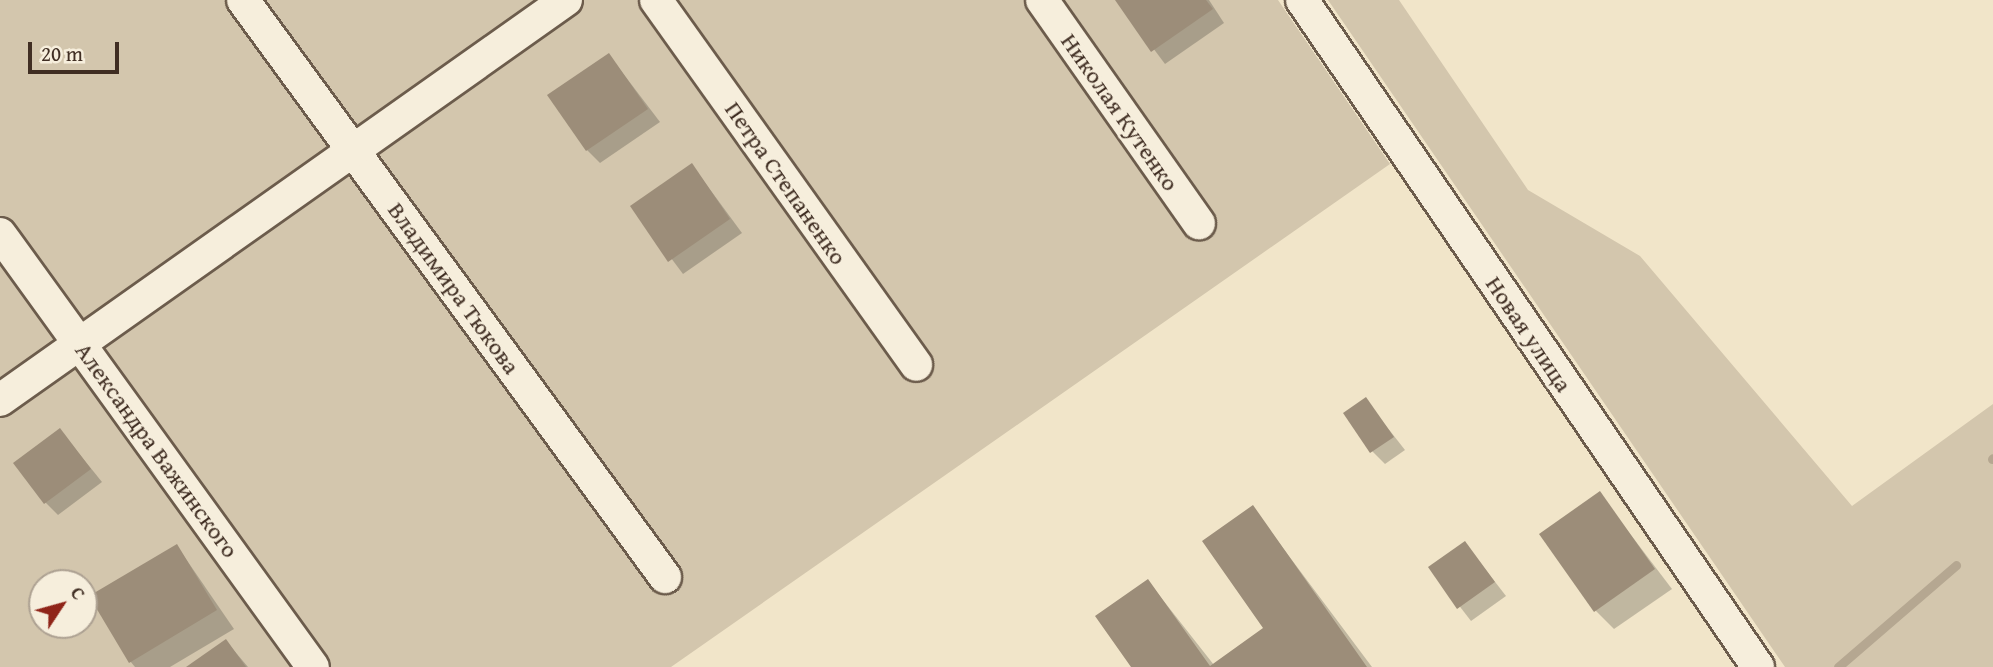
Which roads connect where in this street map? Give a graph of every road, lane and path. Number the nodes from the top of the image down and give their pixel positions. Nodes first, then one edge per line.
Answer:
1 (243, 0) edge
2 (566, 0) edge
3 (656, 0) edge
4 (1042, 0) edge
5 (1302, 0) edge
6 (353, 150) junction
7 (1199, 223) dead end
8 (0, 234) edge
9 (78, 342) junction
10 (916, 365) dead end
11 (0, 400) edge
12 (665, 577) dead end
13 (313, 667) edge
14 (1758, 667) edge

1 - 6 street, Владимира Тюкова
2 - 6 street
3 - 10 street, Петра Степаненко
4 - 7 street, Николая Кутенко
5 - 14 street, Новая улица
6 - 9 street
6 - 12 street, Владимира Тюкова
8 - 9 street, Александра Важинского
9 - 11 street
9 - 13 street, Александра Важинского

